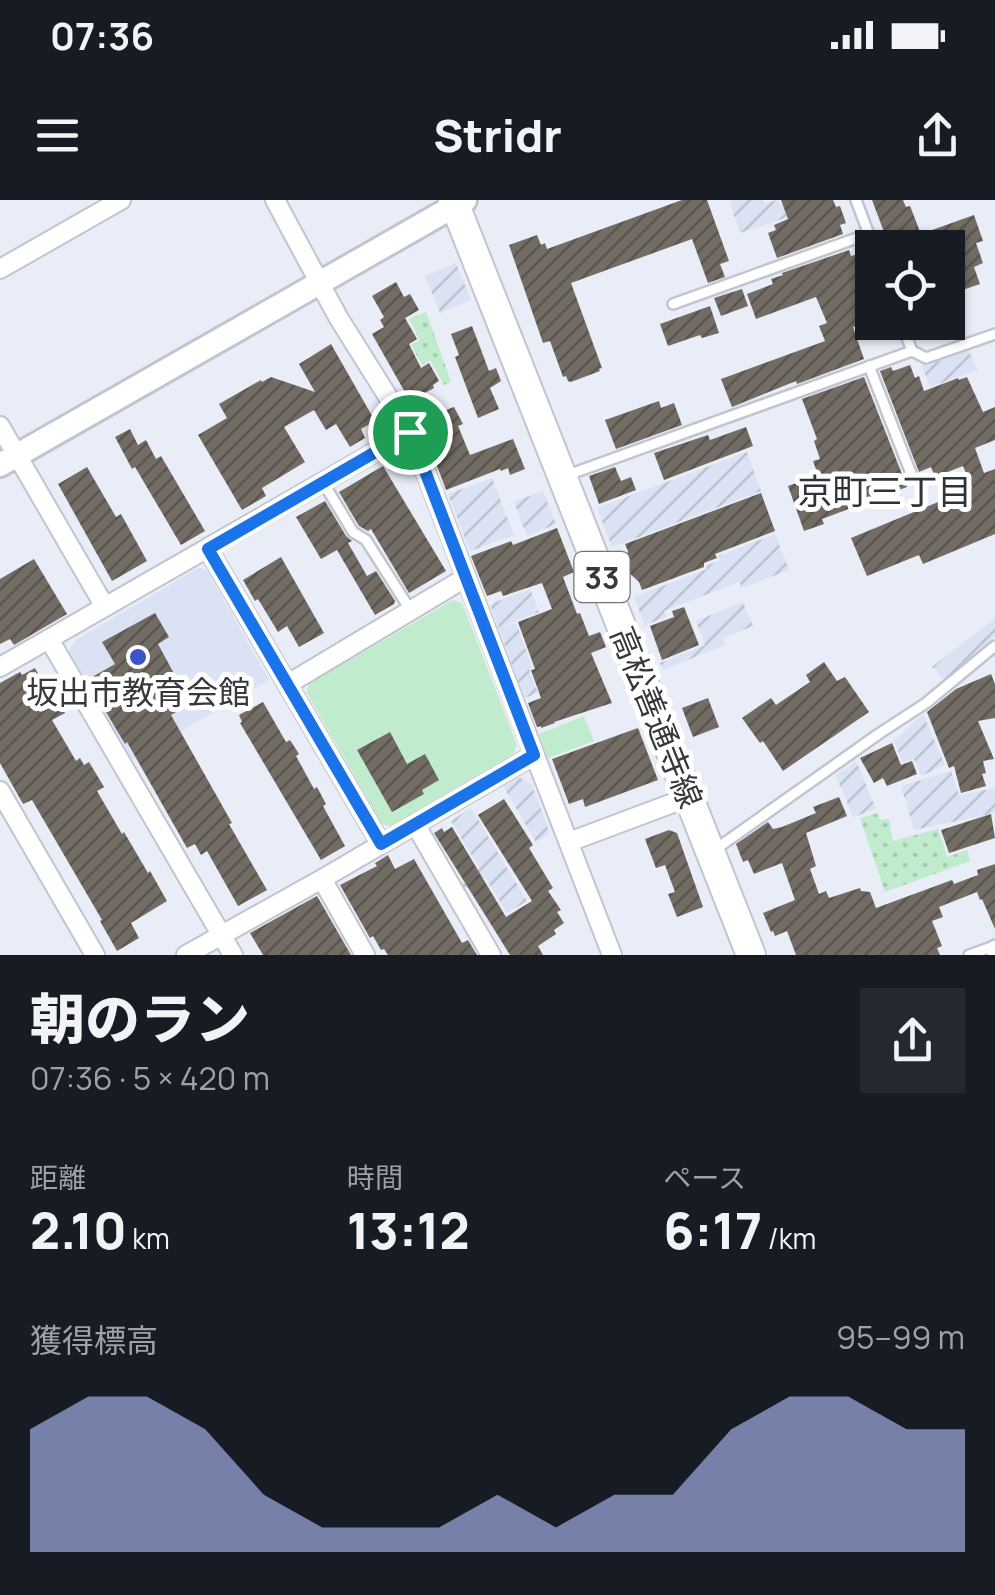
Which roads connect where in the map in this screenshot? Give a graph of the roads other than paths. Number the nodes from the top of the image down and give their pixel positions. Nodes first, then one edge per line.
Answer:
1 (121, 200) edge
2 (276, 200) edge
3 (856, 200) edge
4 (458, 202) edge
5 (867, 230) edge
6 (855, 239) edge
7 (0, 269) edge
8 (320, 284) junction
9 (673, 304) dead end
10 (995, 334) edge
11 (908, 340) edge
12 (912, 351) junction
13 (869, 366) junction
14 (0, 426) edge
15 (410, 432) junction
16 (9, 460) edge
17 (912, 476) dead end
18 (562, 477) junction
19 (323, 482) junction
20 (208, 549) junction
21 (465, 578) junction
22 (105, 607) junction
23 (410, 610) junction
24 (49, 639) junction
25 (995, 646) edge
26 (0, 667) edge
27 (288, 684) junction
28 (534, 755) junction
29 (0, 791) edge
30 (689, 796) junction
31 (415, 824) junction
32 (568, 842) junction
33 (381, 844) junction
34 (711, 853) junction
35 (322, 879) junction
36 (222, 935) junction
37 (992, 949) edge
38 (95, 955) edge
39 (186, 955) edge
40 (233, 955) edge
41 (366, 955) edge
42 (491, 955) edge
43 (612, 955) edge
44 (751, 955) edge
45 (969, 955) edge

1 - 7 street
2 - 8 street
3 - 5 lane
4 - 8 street
4 - 18 main road, 高松善通寺線 / 33
6 - 9 lane
8 - 15 street
8 - 16 street
10 - 12 lane
11 - 12 lane
12 - 13 lane
13 - 17 lane
13 - 18 lane
14 - 16 street
15 - 19 street
15 - 21 street
16 - 22 street
18 - 30 main road, 高松善通寺線 / 33
19 - 20 street
19 - 23 lane
20 - 22 street
20 - 27 street
21 - 23 street
21 - 28 street
22 - 24 street
23 - 27 street
24 - 26 street
24 - 36 street
25 - 34 lane
27 - 33 street
28 - 31 street
28 - 32 street
29 - 38 street
30 - 32 street
30 - 34 main road, 高松善通寺線 / 33
31 - 33 street
31 - 42 street
32 - 43 street
33 - 35 street
34 - 44 main road, 高松善通寺線 / 33
35 - 36 street
35 - 41 street
36 - 39 street
36 - 40 street
37 - 45 lane

